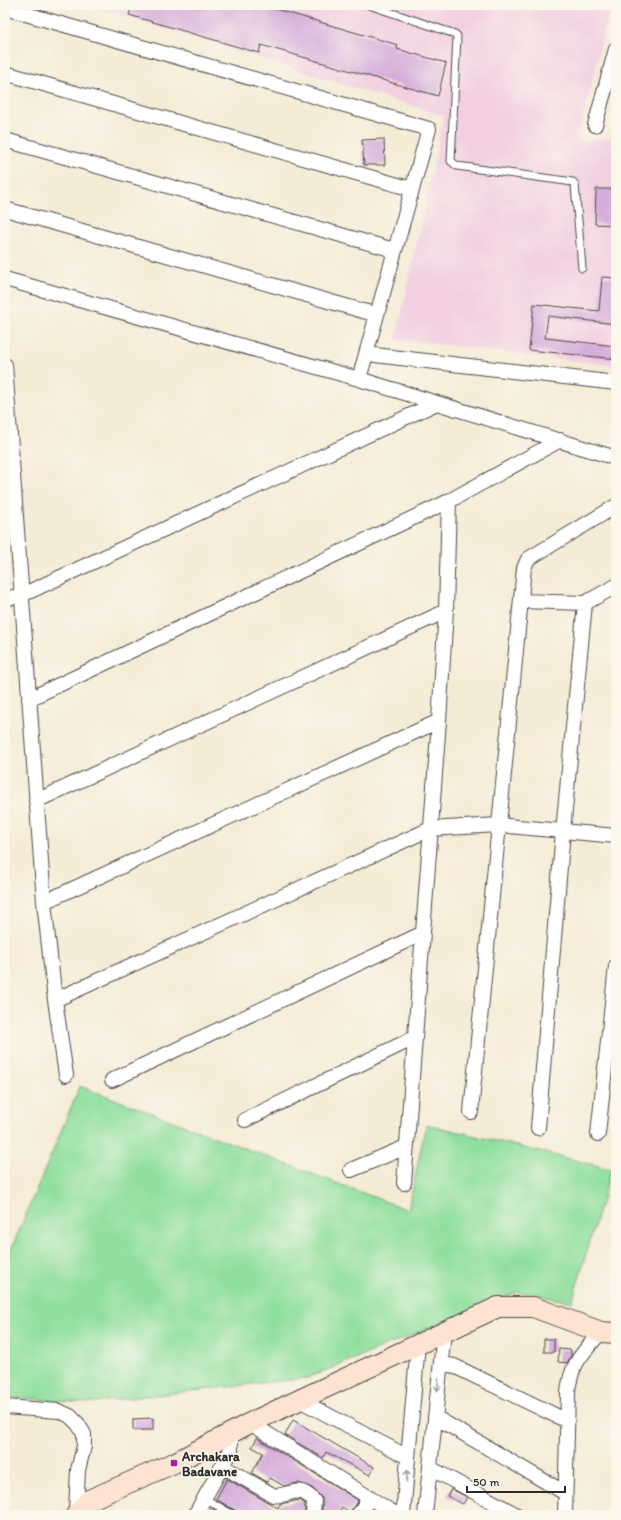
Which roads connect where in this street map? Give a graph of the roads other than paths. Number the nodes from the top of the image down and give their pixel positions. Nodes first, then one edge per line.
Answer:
1 (369, 5) edge
2 (5, 8) edge
3 (616, 49) edge
4 (5, 74) edge
5 (595, 126) dead end
6 (5, 140) edge
7 (412, 189) junction
8 (5, 209) edge
9 (394, 250) junction
10 (582, 268) dead end
11 (5, 279) edge
12 (377, 315) junction
13 (366, 354) junction
14 (5, 365) edge
15 (359, 378) junction
16 (616, 383) edge
17 (437, 403) junction
18 (560, 440) junction
19 (616, 458) edge
20 (449, 501) junction
21 (616, 506) edge
22 (616, 586) edge
23 (22, 595) junction
24 (5, 599) edge
25 (521, 601) junction
26 (585, 603) junction
27 (446, 611) junction
28 (29, 699) junction
29 (439, 721) junction
30 (36, 801) junction
31 (498, 825) junction
32 (430, 829) junction
33 (563, 831) junction
34 (616, 836) edge
35 (44, 902) junction
36 (421, 934) junction
37 (616, 966) edge
38 (54, 1000) junction
39 (414, 1038) junction
40 (66, 1075) dead end
41 (112, 1080) dead end
42 (470, 1112) dead end
43 (245, 1120) dead end
44 (538, 1128) dead end
45 (598, 1134) dead end
46 (406, 1147) junction
47 (351, 1170) dead end
48 (404, 1183) dead end
49 (444, 1332) junction
50 (609, 1333) edge
51 (418, 1344) junction
52 (440, 1364) junction
53 (301, 1401) junction
54 (5, 1407) edge
55 (435, 1417) junction
56 (567, 1421) junction
57 (250, 1423) junction
58 (232, 1433) junction
59 (408, 1457) junction
60 (222, 1466) junction
61 (430, 1468) junction
62 (565, 1493) junction
63 (204, 1498) junction
64 (370, 1498) junction
65 (76, 1513) edge
66 (195, 1515) edge
67 (233, 1515) edge
68 (313, 1515) edge
69 (358, 1515) edge
70 (397, 1515) edge
71 (403, 1515) edge
72 (425, 1515) edge
73 (517, 1515) edge
74 (565, 1515) edge

1 - 10 lane
2 - 7 street
3 - 5 street
4 - 7 street
6 - 9 street
7 - 9 street
8 - 12 street
9 - 12 street
11 - 15 street
12 - 13 street
13 - 15 street
13 - 16 street
14 - 23 street
15 - 17 street
17 - 18 street
17 - 23 street
18 - 19 street
18 - 20 street
20 - 27 street
20 - 28 street
21 - 25 street
22 - 26 street
23 - 24 street
23 - 28 street
25 - 26 street
25 - 31 street
26 - 33 street
27 - 29 street
27 - 30 street
28 - 30 street
29 - 32 street
29 - 35 street
30 - 35 street
31 - 32 street
31 - 33 street
31 - 42 street
32 - 36 street
32 - 38 street
33 - 34 street
33 - 44 street
35 - 38 street
36 - 39 street
36 - 41 street
37 - 45 street
38 - 40 street
39 - 43 street
39 - 46 street
46 - 47 street
46 - 48 street
49 - 50 street
49 - 51 street
49 - 52 street
50 - 56 street
51 - 53 street
51 - 59 street
52 -> 55 street
52 - 56 street
53 - 57 street
53 - 59 street
54 - 65 street
55 - 61 street
55 - 62 street
56 - 62 street
57 - 58 street
57 - 64 street
58 - 60 street
58 - 65 street
71 -> 59 street
60 - 63 street
60 - 68 street
61 - 72 street
61 - 73 street
62 - 74 street
63 - 66 street
63 - 67 lane
64 - 69 street
64 - 70 street

